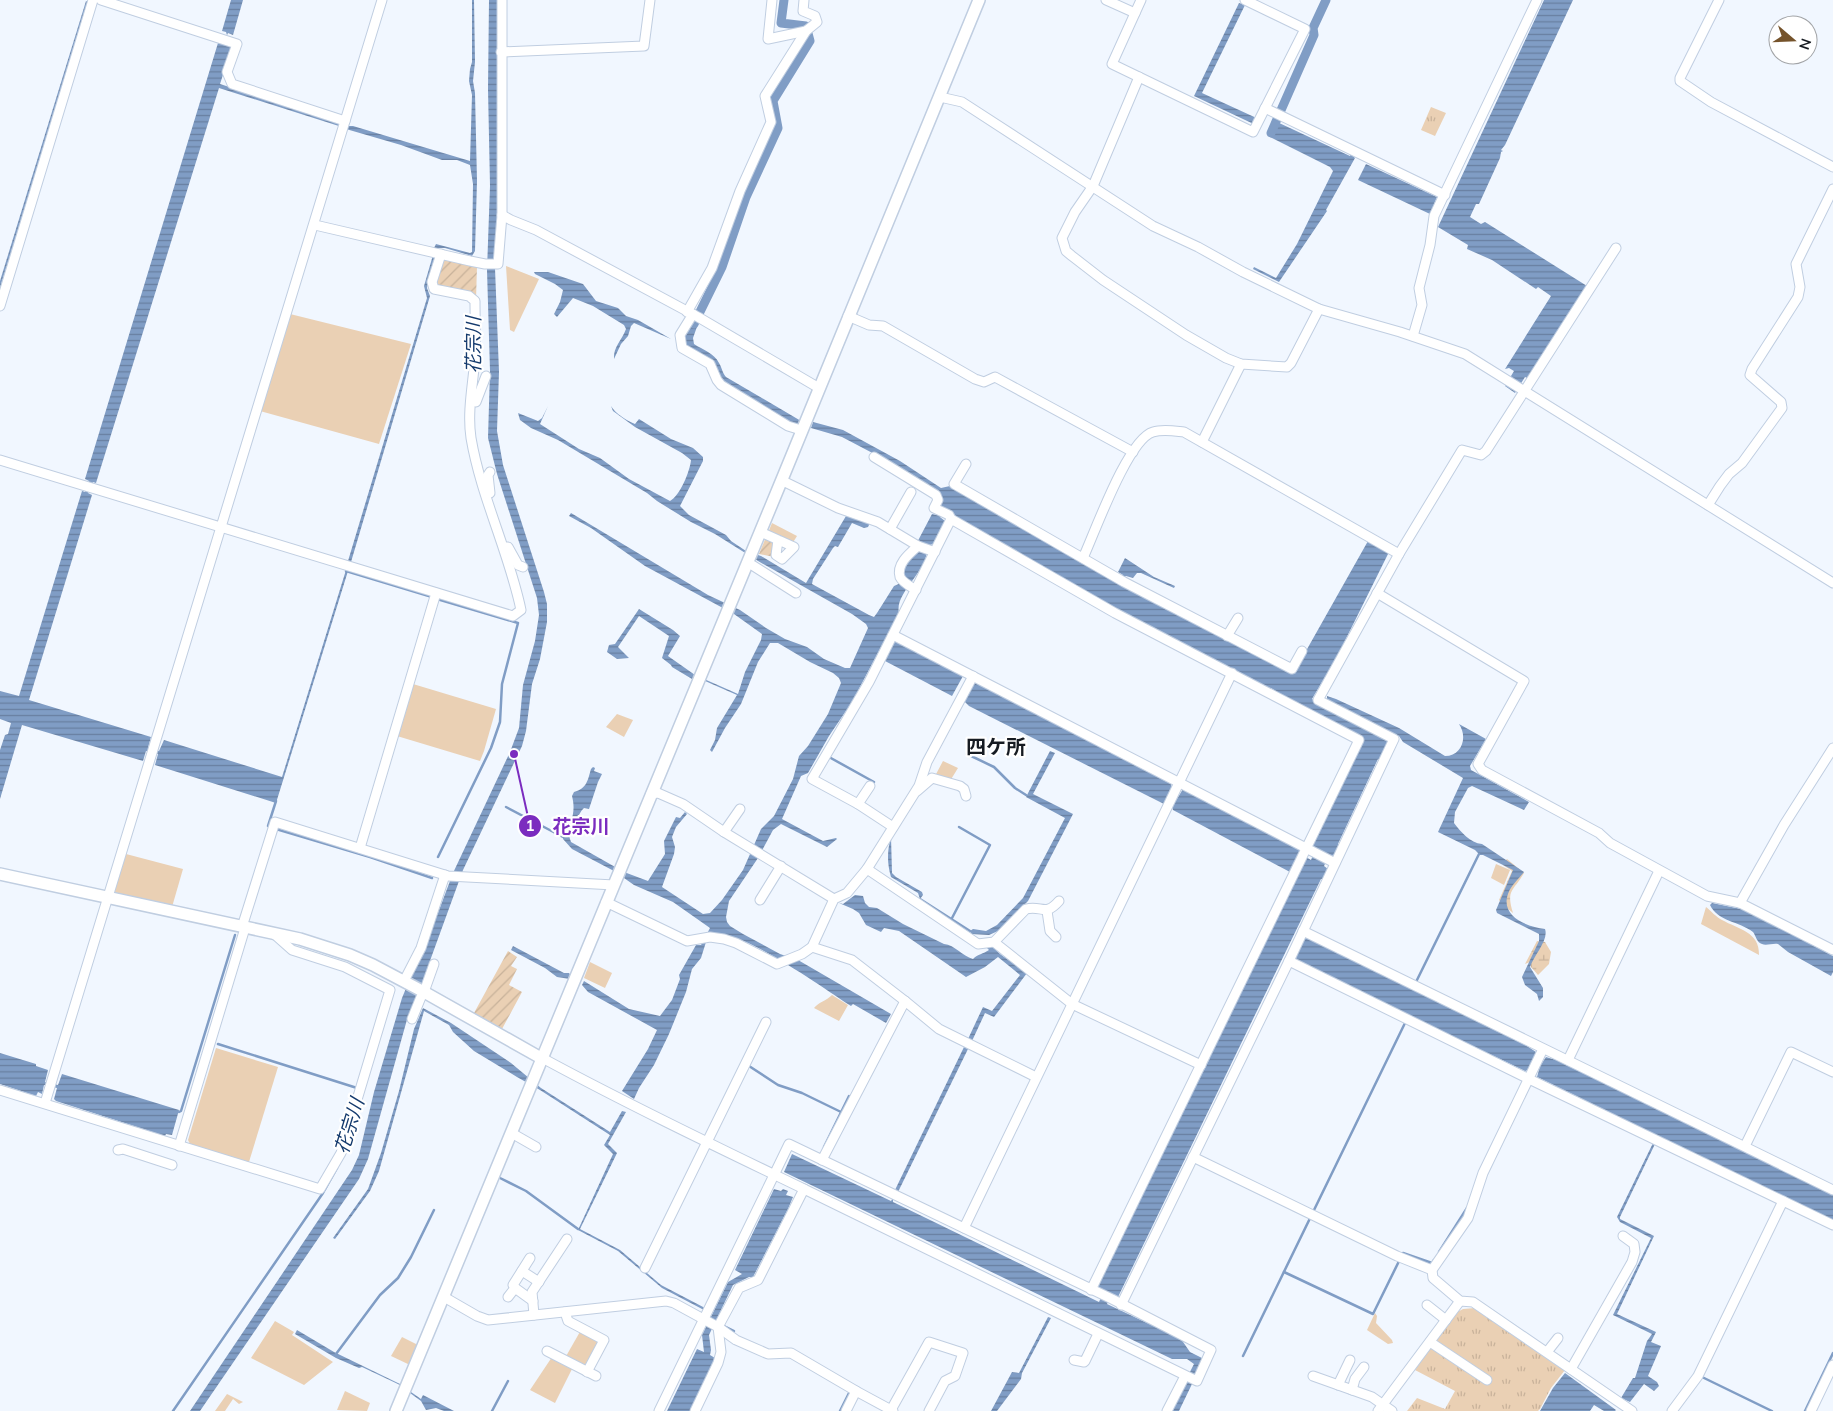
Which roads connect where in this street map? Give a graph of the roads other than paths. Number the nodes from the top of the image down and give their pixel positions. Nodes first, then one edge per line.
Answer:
1 (94, 0) edge
2 (101, 0) edge
3 (382, 0) edge
4 (502, 0) edge
5 (650, 0) edge
6 (772, 0) edge
7 (804, 0) edge
8 (979, 0) edge
9 (1106, 0) edge
10 (1141, 0) edge
11 (1245, 0) edge
12 (1537, 0) edge
13 (1719, 0) edge
14 (1135, 13) junction
15 (806, 31) junction
16 (501, 52) junction
17 (1139, 77) junction
18 (940, 97) junction
19 (1265, 108) junction
20 (345, 121) junction
21 (1833, 167) edge
22 (1093, 186) junction
23 (1833, 189) edge
24 (1445, 195) junction
25 (502, 215) junction
26 (315, 225) junction
27 (1616, 248) dead end
28 (441, 254) junction
29 (0, 306) edge
30 (1319, 309) junction
31 (690, 313) junction
32 (848, 316) junction
33 (1413, 336) junction
34 (1241, 364) junction
35 (486, 376) dead end
36 (819, 388) junction
37 (1524, 390) junction
38 (476, 402) dead end
39 (802, 430) junction
40 (1202, 442) junction
41 (1132, 452) junction
42 (874, 456) dead end
43 (0, 460) edge
44 (966, 464) dead end
45 (490, 472) dead end
46 (785, 482) dead end
47 (911, 492) dead end
48 (489, 502) junction
49 (1708, 505) junction
50 (951, 519) junction
51 (222, 528) junction
52 (890, 529) junction
53 (760, 533) junction
54 (778, 540) dead end
55 (503, 546) junction
56 (918, 546) junction
57 (935, 552) junction
58 (1398, 553) junction
59 (1084, 558) junction
60 (752, 565) dead end
61 (522, 567) dead end
62 (1833, 583) edge
63 (916, 590) junction
64 (436, 593) junction
65 (796, 593) dead end
66 (1377, 593) junction
67 (1238, 618) dead end
68 (893, 635) junction
69 (1228, 636) junction
70 (1302, 651) dead end
71 (1232, 673) junction
72 (973, 676) junction
73 (1833, 748) edge
74 (1179, 782) junction
75 (870, 786) dead end
76 (651, 794) junction
77 (913, 795) junction
78 (966, 796) dead end
79 (858, 804) junction
80 (740, 809) dead end
81 (893, 827) junction
82 (724, 832) junction
83 (360, 848) junction
84 (1309, 849) junction
85 (1333, 861) junction
86 (781, 866) junction
87 (867, 869) junction
88 (1659, 871) junction
89 (0, 874) edge
90 (447, 875) junction
91 (614, 885) junction
92 (108, 898) junction
93 (834, 899) junction
94 (760, 900) dead end
95 (1058, 901) dead end
96 (606, 902) junction
97 (1740, 903) junction
98 (1047, 911) junction
99 (244, 928) junction
100 (1303, 931) junction
101 (273, 934) junction
102 (1056, 936) dead end
103 (994, 942) junction
104 (812, 947) junction
105 (1833, 950) edge
106 (1289, 961) junction
107 (434, 964) dead end
108 (405, 982) junction
109 (422, 993) junction
110 (904, 1001) junction
111 (1072, 1004) junction
112 (412, 1019) dead end
113 (766, 1022) dead end
114 (1542, 1051) junction
115 (544, 1059) junction
116 (1568, 1060) junction
117 (1201, 1065) junction
118 (1833, 1072) edge
119 (1036, 1077) junction
120 (1530, 1077) junction
121 (0, 1090) edge
122 (46, 1103) junction
123 (516, 1135) dead end
124 (707, 1142) junction
125 (179, 1146) junction
126 (1745, 1146) junction
127 (536, 1147) dead end
128 (118, 1150) dead end
129 (1193, 1157) junction
130 (822, 1160) junction
131 (172, 1165) dead end
132 (774, 1175) junction
133 (804, 1189) junction
134 (1833, 1190) edge
135 (1783, 1201) junction
136 (1833, 1225) edge
137 (964, 1228) junction
138 (1623, 1236) dead end
139 (567, 1239) dead end
140 (530, 1258) dead end
141 (645, 1268) dead end
142 (1432, 1270) junction
143 (522, 1271) junction
144 (539, 1282) junction
145 (513, 1285) dead end
146 (1095, 1292) junction
147 (444, 1297) junction
148 (508, 1297) dead end
149 (533, 1301) junction
150 (1460, 1301) junction
151 (1121, 1305) junction
152 (1427, 1305) dead end
153 (565, 1312) junction
154 (534, 1315) junction
155 (704, 1320) junction
156 (1446, 1320) junction
157 (718, 1327) junction
158 (1098, 1334) junction
159 (1558, 1338) dead end
160 (1430, 1342) junction
161 (547, 1351) dead end
162 (1547, 1352) junction
163 (1074, 1360) dead end
164 (1350, 1360) dead end
165 (1833, 1365) edge
166 (1364, 1367) dead end
167 (1571, 1369) junction
168 (1184, 1376) junction
169 (1313, 1376) dead end
170 (1487, 1380) dead end
171 (1338, 1385) junction
172 (1352, 1390) junction
173 (856, 1391) junction
174 (1380, 1408) edge
175 (892, 1410) edge
176 (396, 1411) edge
177 (660, 1411) edge
178 (695, 1411) edge
179 (846, 1411) edge
180 (929, 1411) edge
181 (1167, 1411) edge
182 (1392, 1411) edge
183 (1632, 1411) edge
184 (1672, 1411) edge
185 (1811, 1411) edge

1 - 29 street
2 - 20 street
3 - 20 street
4 - 16 street
5 - 16 street
6 - 15 street
7 - 15 street
8 - 18 street
9 - 14 street
10 - 14 street
11 - 19 street
12 - 24 street
13 - 21 street
14 - 17 street
15 - 31 street
16 - 25 street
17 - 19 street
17 - 22 street
18 - 22 street
18 - 32 street
19 - 24 street
20 - 26 street
22 - 30 street
22 - 34 street
23 - 49 street
24 - 33 street
25 - 28 street
25 - 31 street
26 - 28 street
26 - 51 street
27 - 37 street
28 - 48 street
30 - 33 street
30 - 34 street
31 - 36 street
31 - 39 street
32 - 36 street
32 - 41 street
33 - 37 street
34 - 40 street
35 - 38 street
36 - 39 street
37 - 49 street
37 - 58 street
39 - 53 street
40 - 41 street
40 - 58 street
41 - 59 street
42 - 50 street
43 - 51 street
44 - 59 street
45 - 48 street
46 - 52 street
47 - 52 street
48 - 55 street
49 - 62 street
50 - 57 street
50 - 71 street
51 - 64 street
51 - 92 street
52 - 56 street
53 - 54 street
53 - 76 street
55 - 61 street
55 - 64 street
56 - 57 street
56 - 63 street
57 - 63 street
58 - 66 street
59 - 69 street
60 - 65 street
63 - 68 street
64 - 83 street
66 - 85 street
66 - 88 street
67 - 69 street
68 - 72 street
68 - 79 street
69 - 70 street
71 - 74 street
71 - 84 street
72 - 74 street
72 - 77 street
73 - 97 street
74 - 84 street
74 - 111 street
75 - 79 street
76 - 82 street
76 - 91 street
77 - 78 street
77 - 81 street
79 - 81 street
80 - 82 street
81 - 87 street
82 - 86 street
83 - 90 street
83 - 99 street
84 - 85 street
84 - 117 street
85 - 100 street
86 - 93 street
86 - 94 street
87 - 93 street
87 - 103 street
88 - 97 street
88 - 116 street
89 - 92 street
90 - 91 street
90 - 108 street
91 - 96 street
92 - 99 street
92 - 122 street
93 - 104 street
95 - 98 street
96 - 104 street
96 - 115 street
97 - 105 street
98 - 102 street
98 - 103 street
99 - 101 street
99 - 125 street
100 - 106 street
100 - 114 street
101 - 108 street
101 - 125 street
103 - 111 street
104 - 110 street
106 - 120 street
106 - 129 street
107 - 109 street
108 - 109 street
109 - 112 street
109 - 115 street
110 - 119 street
110 - 130 street
111 - 117 street
111 - 119 street
113 - 124 street
114 - 116 street
114 - 120 street
115 - 124 street
115 - 147 street
116 - 126 street
117 - 146 street
118 - 126 street
119 - 137 street
120 - 135 street
120 - 142 street
121 - 122 street
122 - 125 street
123 - 127 street
124 - 132 street
124 - 141 street
126 - 134 street
128 - 131 street
129 - 142 street
129 - 151 street
130 - 132 street
130 - 137 street
132 - 133 street
132 - 155 street
133 - 157 street
133 - 158 street
135 - 136 street
135 - 184 street
137 - 146 street
138 - 167 street
139 - 144 street
140 - 143 street
142 - 150 street
143 - 144 street
143 - 145 street
144 - 149 street
146 - 151 street
147 - 154 street
147 - 176 street
148 - 149 street
149 - 154 street
150 - 156 street
150 - 162 street
151 - 168 street
152 - 156 street
153 - 154 street
153 - 155 street
153 - 161 street
155 - 157 street
155 - 177 street
156 - 160 street
157 - 173 street
157 - 178 street
158 - 163 street
158 - 168 street
159 - 162 street
160 - 170 street
160 - 174 street
162 - 167 street
164 - 171 street
165 - 185 street
166 - 172 street
167 - 183 street
168 - 181 street
169 - 171 street
171 - 172 street
172 - 174 street
173 - 175 street
173 - 179 street
174 - 182 street
175 - 180 street

